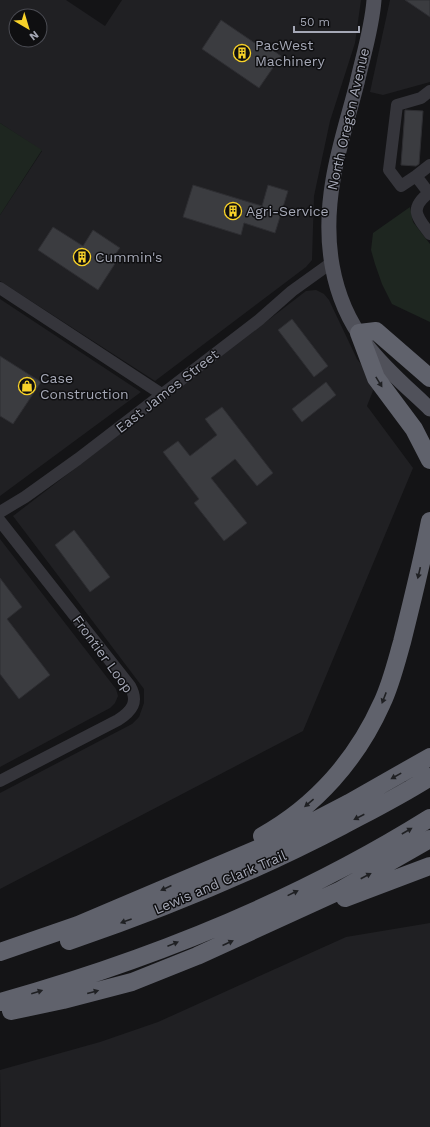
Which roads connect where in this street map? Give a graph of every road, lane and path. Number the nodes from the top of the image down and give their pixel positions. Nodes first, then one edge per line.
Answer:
1 (374, 0) edge
2 (430, 91) edge
3 (430, 165) edge
4 (416, 176) junction
5 (430, 192) edge
6 (430, 234) edge
7 (331, 263) junction
8 (0, 288) edge
9 (359, 333) junction
10 (430, 378) edge
11 (163, 395) junction
12 (430, 409) edge
13 (430, 460) edge
14 (0, 512) edge
15 (0, 521) edge
16 (430, 521) edge
17 (430, 757) edge
18 (430, 777) edge
19 (0, 781) edge
20 (430, 818) edge
21 (430, 839) edge
22 (430, 866) edge
23 (194, 875) junction
24 (256, 930) junction
25 (0, 952) edge
26 (0, 962) edge
27 (0, 1002) edge
28 (0, 1013) edge

1 - 7 main road, North Oregon Avenue
2 - 4 street
3 - 4 street
4 - 5 street
5 - 6 street
7 - 9 main road, North Oregon Avenue
7 - 11 street, East James Street
8 - 11 street
9 - 10 highway
9 - 12 main road, North Oregon Avenue
9 -> 13 highway
11 - 14 street, East James Street
15 - 19 street, Frontier Loop
16 -> 23 highway
17 -> 23 highway
18 -> 26 highway, Lewis and Clark Trail
27 -> 20 highway
24 -> 21 highway
22 - 24 highway
23 -> 25 highway
28 -> 24 highway

